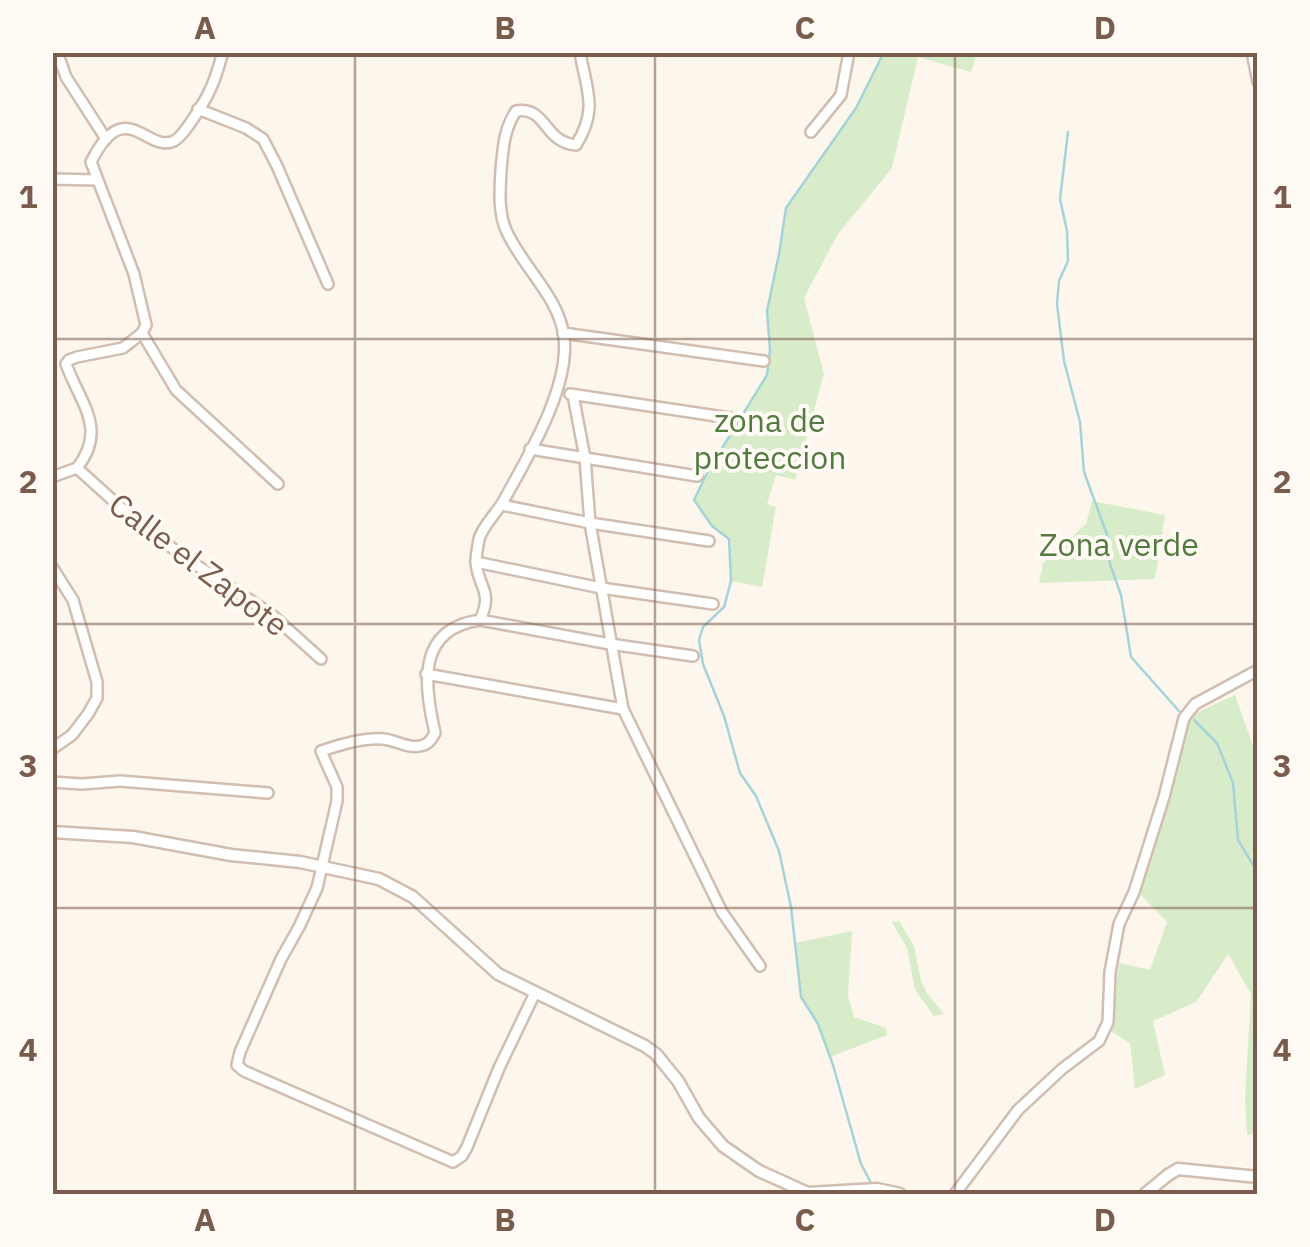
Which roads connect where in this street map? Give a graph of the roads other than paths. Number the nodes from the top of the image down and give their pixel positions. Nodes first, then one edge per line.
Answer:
1 (57, 52) edge
2 (223, 52) edge
3 (580, 52) edge
4 (850, 52) edge
5 (1252, 52) edge
6 (1258, 82) edge
7 (198, 108) junction
8 (811, 132) dead end
9 (106, 139) junction
10 (52, 179) edge
11 (97, 180) junction
12 (328, 284) dead end
13 (564, 333) junction
14 (142, 334) junction
15 (764, 360) dead end
16 (558, 392) junction
17 (574, 395) junction
18 (730, 418) dead end
19 (530, 449) junction
20 (585, 458) junction
21 (77, 468) junction
22 (52, 476) edge
23 (697, 476) dead end
24 (278, 484) dead end
25 (502, 505) junction
26 (590, 523) junction
27 (709, 541) dead end
28 (476, 562) junction
29 (52, 567) edge
30 (601, 588) junction
31 (714, 604) dead end
32 (480, 620) junction
33 (610, 644) junction
34 (694, 656) dead end
35 (322, 659) dead end
36 (1258, 670) edge
37 (426, 674) junction
38 (623, 709) junction
39 (52, 749) edge
40 (52, 782) edge
41 (268, 792) dead end
42 (52, 832) edge
43 (323, 866) junction
44 (760, 966) dead end
45 (535, 993) junction
46 (1258, 1177) edge
47 (900, 1194) edge
48 (955, 1194) edge
49 (1145, 1194) edge

1 - 9 street
2 - 7 street
3 - 13 street
4 - 8 street
5 - 6 street
7 - 9 street
7 - 12 street
9 - 11 street
10 - 11 street
11 - 14 street
13 - 15 street
13 - 16 street
14 - 21 street, Calle el Zapote
14 - 24 street
16 - 17 street
16 - 19 street
17 - 18 street
17 - 20 street
19 - 20 street
19 - 25 street
20 - 23 street
20 - 26 street
21 - 22 street, Calle el Zapote
21 - 35 street, Calle el Zapote
25 - 26 street
25 - 28 street
26 - 27 street
26 - 30 street
28 - 30 street
28 - 32 street
29 - 39 street
30 - 31 street
30 - 33 street
32 - 33 street
32 - 37 street
33 - 34 street
33 - 38 street
36 - 48 street
37 - 38 street
37 - 43 street
38 - 44 street
40 - 41 street
42 - 43 street
43 - 45 street
43 - 45 street
45 - 47 street
46 - 49 street

